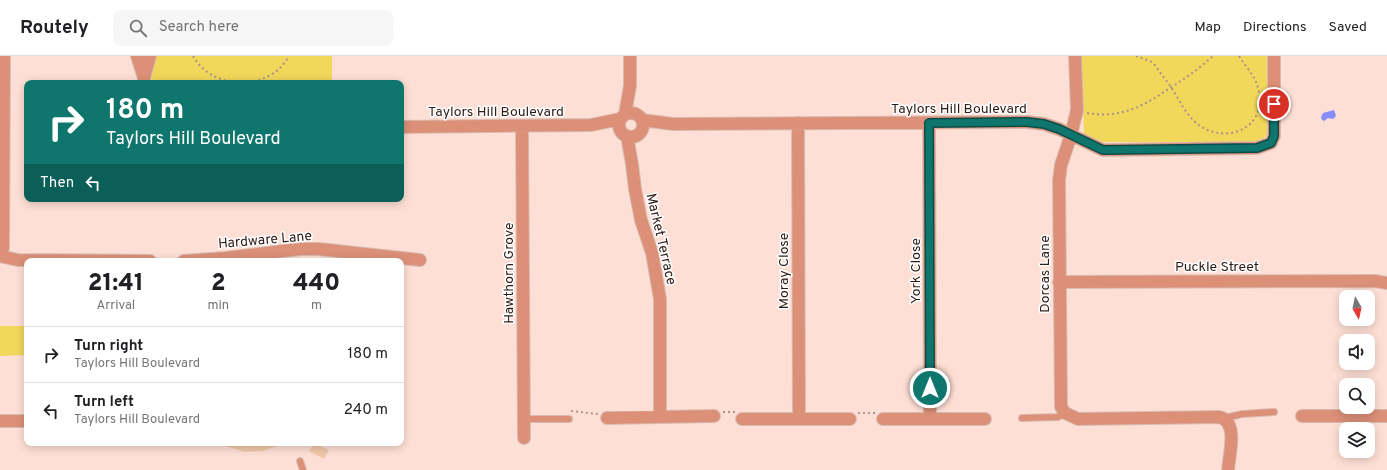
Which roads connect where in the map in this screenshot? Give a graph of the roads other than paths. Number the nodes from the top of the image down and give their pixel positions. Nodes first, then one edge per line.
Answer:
1 (4, 56) edge
2 (137, 56) edge
3 (150, 56) edge
4 (630, 56) edge
5 (1075, 56) edge
6 (1274, 56) edge
7 (144, 80) edge
8 (144, 80) edge
9 (929, 123) junction
10 (798, 124) junction
11 (631, 125) junction
12 (522, 126) junction
13 (404, 127) edge
14 (1071, 135) junction
15 (0, 255) edge
16 (225, 258) edge
17 (402, 258) edge
18 (404, 258) edge
19 (24, 260) edge
20 (420, 260) dead end
21 (1387, 276) edge
22 (1375, 280) junction
23 (1059, 282) junction
24 (1387, 283) edge
25 (1274, 412) dead end
26 (1065, 413) junction
27 (714, 416) dead end
28 (852, 416) road end
29 (1302, 416) dead end
30 (1387, 416) edge
31 (660, 417) junction
32 (607, 418) road end
33 (1022, 418) dead end
34 (1225, 418) junction
35 (524, 419) junction
36 (566, 419) road end
37 (742, 419) dead end
38 (799, 419) junction
39 (883, 419) road end
40 (930, 419) junction
41 (985, 419) dead end
42 (0, 421) edge
43 (24, 421) edge
44 (524, 438) dead end
45 (300, 461) dead end
46 (302, 470) edge
47 (1228, 470) edge

1 - 15 street
2 - 7 street
3 - 8 street
4 - 11 street, Market Terrace
5 - 14 street, Dorcas Lane
6 - 14 street, Taylors Hill Boulevard
9 - 10 street, Taylors Hill Boulevard
9 - 14 street, Taylors Hill Boulevard
9 - 40 street, York Close
10 - 11 street, Taylors Hill Boulevard
10 - 38 street, Moray Close
11 - 12 street, Taylors Hill Boulevard
11 - 31 street, Market Terrace
12 - 13 street, Taylors Hill Boulevard
12 - 35 street, Hawthorn Grove
14 - 23 street, Dorcas Lane
15 - 19 street
16 - 17 street, Hardware Lane
18 - 20 street, Hardware Lane
21 - 22 street, Puckle Street
22 - 23 street, Puckle Street
22 - 24 street, Puckle Street
23 - 26 street, Dorcas Lane
25 - 34 lane
26 - 33 lane
26 - 34 street
27 - 31 street
28 - 38 street
29 - 30 street
31 - 32 street
34 - 47 street
35 - 36 lane
35 - 44 street, Hawthorn Grove
37 - 38 street
39 - 40 street
40 - 41 street
42 - 43 street
45 - 46 lane

